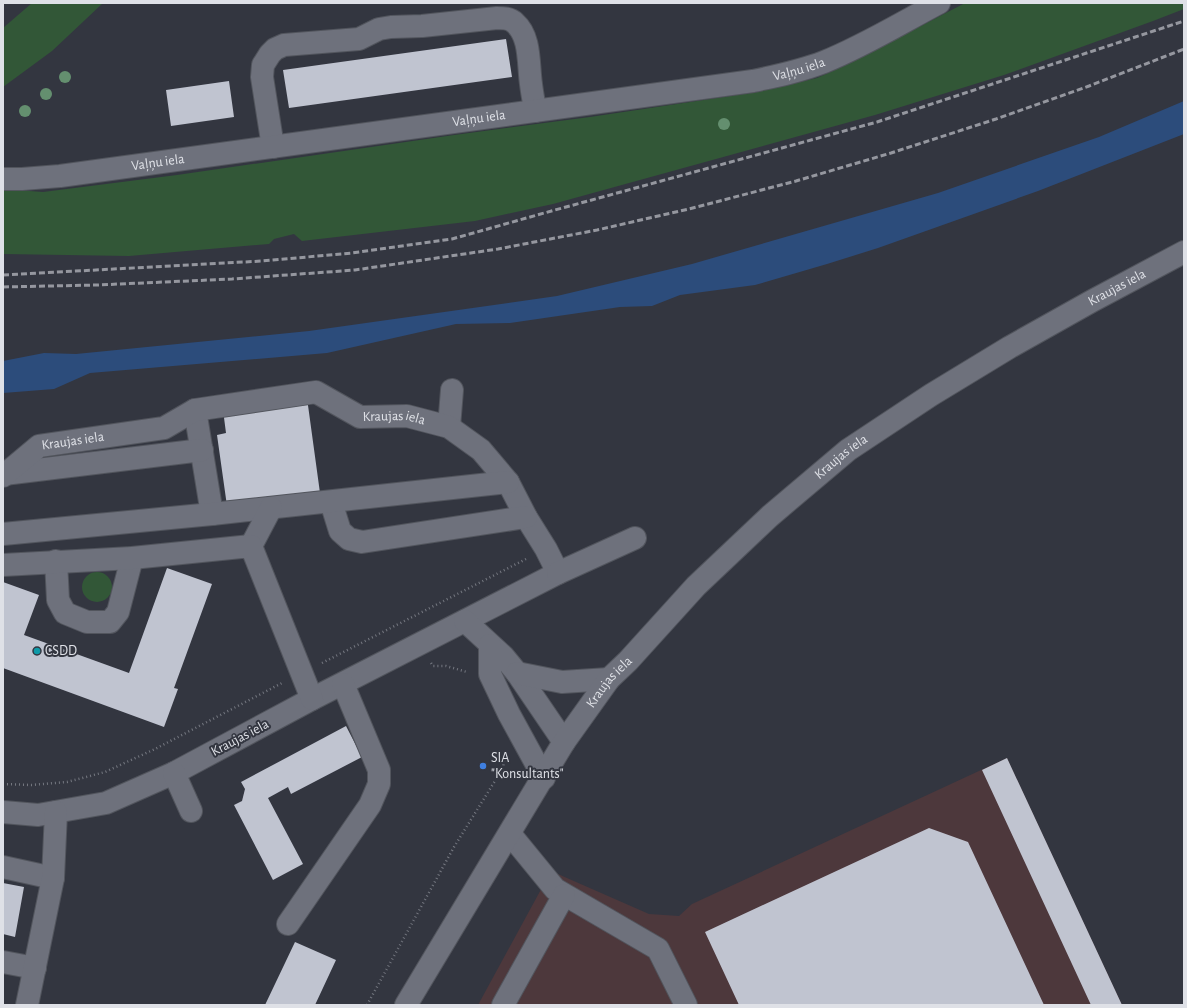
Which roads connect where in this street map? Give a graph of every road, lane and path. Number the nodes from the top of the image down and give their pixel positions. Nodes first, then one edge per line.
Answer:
1 (939, 3) edge
2 (536, 111) junction
3 (273, 147) junction
4 (3, 179) edge
5 (1184, 252) edge
6 (452, 390) dead end
7 (195, 410) junction
8 (449, 427) junction
9 (202, 450) junction
10 (4, 475) edge
11 (508, 482) junction
12 (331, 502) junction
13 (271, 508) junction
14 (212, 514) junction
15 (526, 517) junction
16 (3, 534) edge
17 (635, 538) dead end
18 (251, 546) junction
19 (132, 558) junction
20 (56, 562) junction
21 (3, 565) edge
22 (558, 573) junction
23 (465, 621) junction
24 (420, 644) junction
25 (490, 645) junction
26 (471, 673) dead end
27 (517, 673) junction
28 (608, 679) junction
29 (343, 684) junction
30 (312, 699) junction
31 (564, 742) junction
32 (505, 754) dead end
33 (174, 773) junction
34 (544, 778) junction
35 (191, 811) dead end
36 (3, 812) edge
37 (56, 812) junction
38 (510, 834) junction
39 (3, 867) edge
40 (53, 878) junction
41 (564, 895) junction
42 (288, 924) dead end
43 (3, 962) edge
44 (35, 968) junction
45 (27, 1005) edge
46 (367, 1005) edge
47 (406, 1005) edge
48 (503, 1005) edge
49 (686, 1005) edge

1 - 2 street, Vaļņu iela
2 - 3 street, Vaļņu iela
2 - 3 street
3 - 4 street, Vaļņu iela
5 - 28 street, Kraujas iela
6 - 8 street
7 - 8 street, Kraujas iela
7 - 9 street
7 - 10 street, Kraujas iela
8 - 11 street, Kraujas iela
9 - 10 street
9 - 14 street
11 - 12 street
11 - 15 street, Kraujas iela
12 - 13 street
12 - 15 street
13 - 14 street
13 - 18 street
14 - 16 street
15 - 22 street, Kraujas iela
17 - 22 street
18 - 19 street
18 - 30 street
19 - 20 street
19 - 20 street
20 - 21 street
22 - 23 street, Kraujas iela
23 - 24 street, Kraujas iela
23 - 25 street
24 - 26 path
24 - 29 street, Kraujas iela
25 - 27 street
25 - 34 street
27 - 28 street
27 - 31 street
28 - 31 street, Kraujas iela
29 - 30 street, Kraujas iela
29 - 42 street
30 - 33 street, Kraujas iela
31 - 34 street, Kraujas iela
32 - 46 path
33 - 35 street
33 - 37 street, Kraujas iela
34 - 38 street, Kraujas iela
36 - 37 street, Kraujas iela
37 - 40 street
38 - 41 street
38 - 47 street, Kraujas iela
39 - 40 street
40 - 44 street
41 - 48 street
41 - 49 street
43 - 44 street
44 - 45 street

